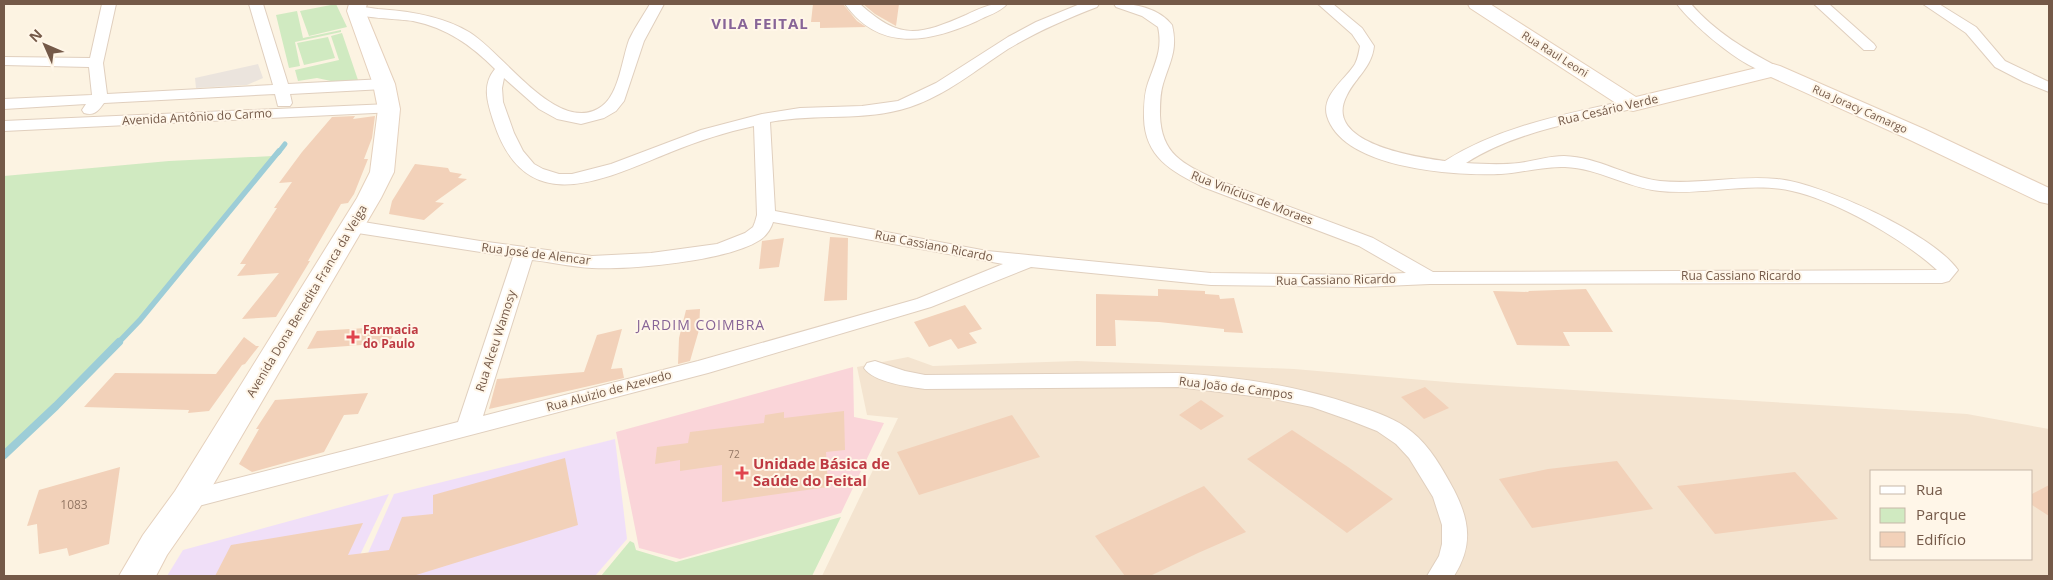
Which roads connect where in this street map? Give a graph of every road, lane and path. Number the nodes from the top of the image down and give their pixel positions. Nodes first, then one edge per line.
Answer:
1 (109, 4) edge
2 (256, 4) edge
3 (657, 4) edge
4 (852, 4) edge
5 (1000, 4) edge
6 (1092, 4) edge
7 (1325, 4) edge
8 (1477, 4) edge
9 (1673, 4) edge
10 (1820, 4) edge
11 (1930, 4) edge
12 (1132, 5) edge
13 (357, 7) edge
14 (1688, 9) edge
15 (1869, 47) dead end
16 (4, 61) edge
17 (96, 63) junction
18 (502, 70) junction
19 (1772, 70) junction
20 (2049, 87) edge
21 (282, 90) junction
22 (387, 97) junction
23 (99, 100) junction
24 (4, 104) edge
25 (1633, 104) junction
26 (285, 113) junction
27 (762, 119) junction
28 (76, 123) junction
29 (48, 124) junction
30 (4, 126) edge
31 (4, 141) edge
32 (1449, 166) junction
33 (2049, 197) edge
34 (766, 215) junction
35 (351, 226) junction
36 (524, 254) junction
37 (1026, 262) junction
38 (1430, 278) junction
39 (875, 368) dead end
40 (467, 429) junction
41 (187, 500) junction
42 (137, 576) edge
43 (1440, 576) edge

1 - 17 street
2 - 21 street
3 - 18 street
4 - 5 street
6 - 27 street
7 - 32 street
8 - 25 main road, Rua Raul Leoni
9 - 14 street, Rua Joracy Camargo
10 - 15 street
11 - 20 street
12 - 38 street, Rua Vinícius de Moraes
13 - 18 street
13 - 22 main road, Avenida Dona Benedita Franca da Veiga
14 - 19 street, Rua Joracy Camargo
16 - 17 street
17 - 23 street
18 - 27 street
19 - 25 main road, Rua Cesário Verde
19 - 33 main road, Rua Joracy Camargo
21 - 22 street, Avenida Antônio do Carmo
21 - 23 street, Avenida Antônio do Carmo
21 - 26 street
22 - 26 street, Avenida Antônio do Carmo
22 - 35 main road, Avenida Dona Benedita Franca da Veiga
23 - 24 street, Avenida Antônio do Carmo
23 - 28 street
25 - 32 street, Rua Cesário Verde
26 - 28 street, Avenida Antônio do Carmo
27 - 34 street
28 - 29 street, Avenida Antônio do Carmo
29 - 30 street, Avenida Antônio do Carmo
29 - 31 street
32 - 38 street, Rua Cassiano Ricardo
34 - 36 street, Rua José de Alencar
34 - 37 street, Rua Cassiano Ricardo
35 - 36 street, Rua José de Alencar
35 - 41 main road, Avenida Dona Benedita Franca da Veiga
36 - 40 street, Rua Alceu Wamosy
37 - 38 street, Rua Cassiano Ricardo
37 - 40 street, Rua Aluizio de Azevedo
39 - 43 street, Rua João de Campos
40 - 41 street, Rua Aluizio de Azevedo
41 - 42 main road, Avenida Dona Benedita Franca da Veiga

